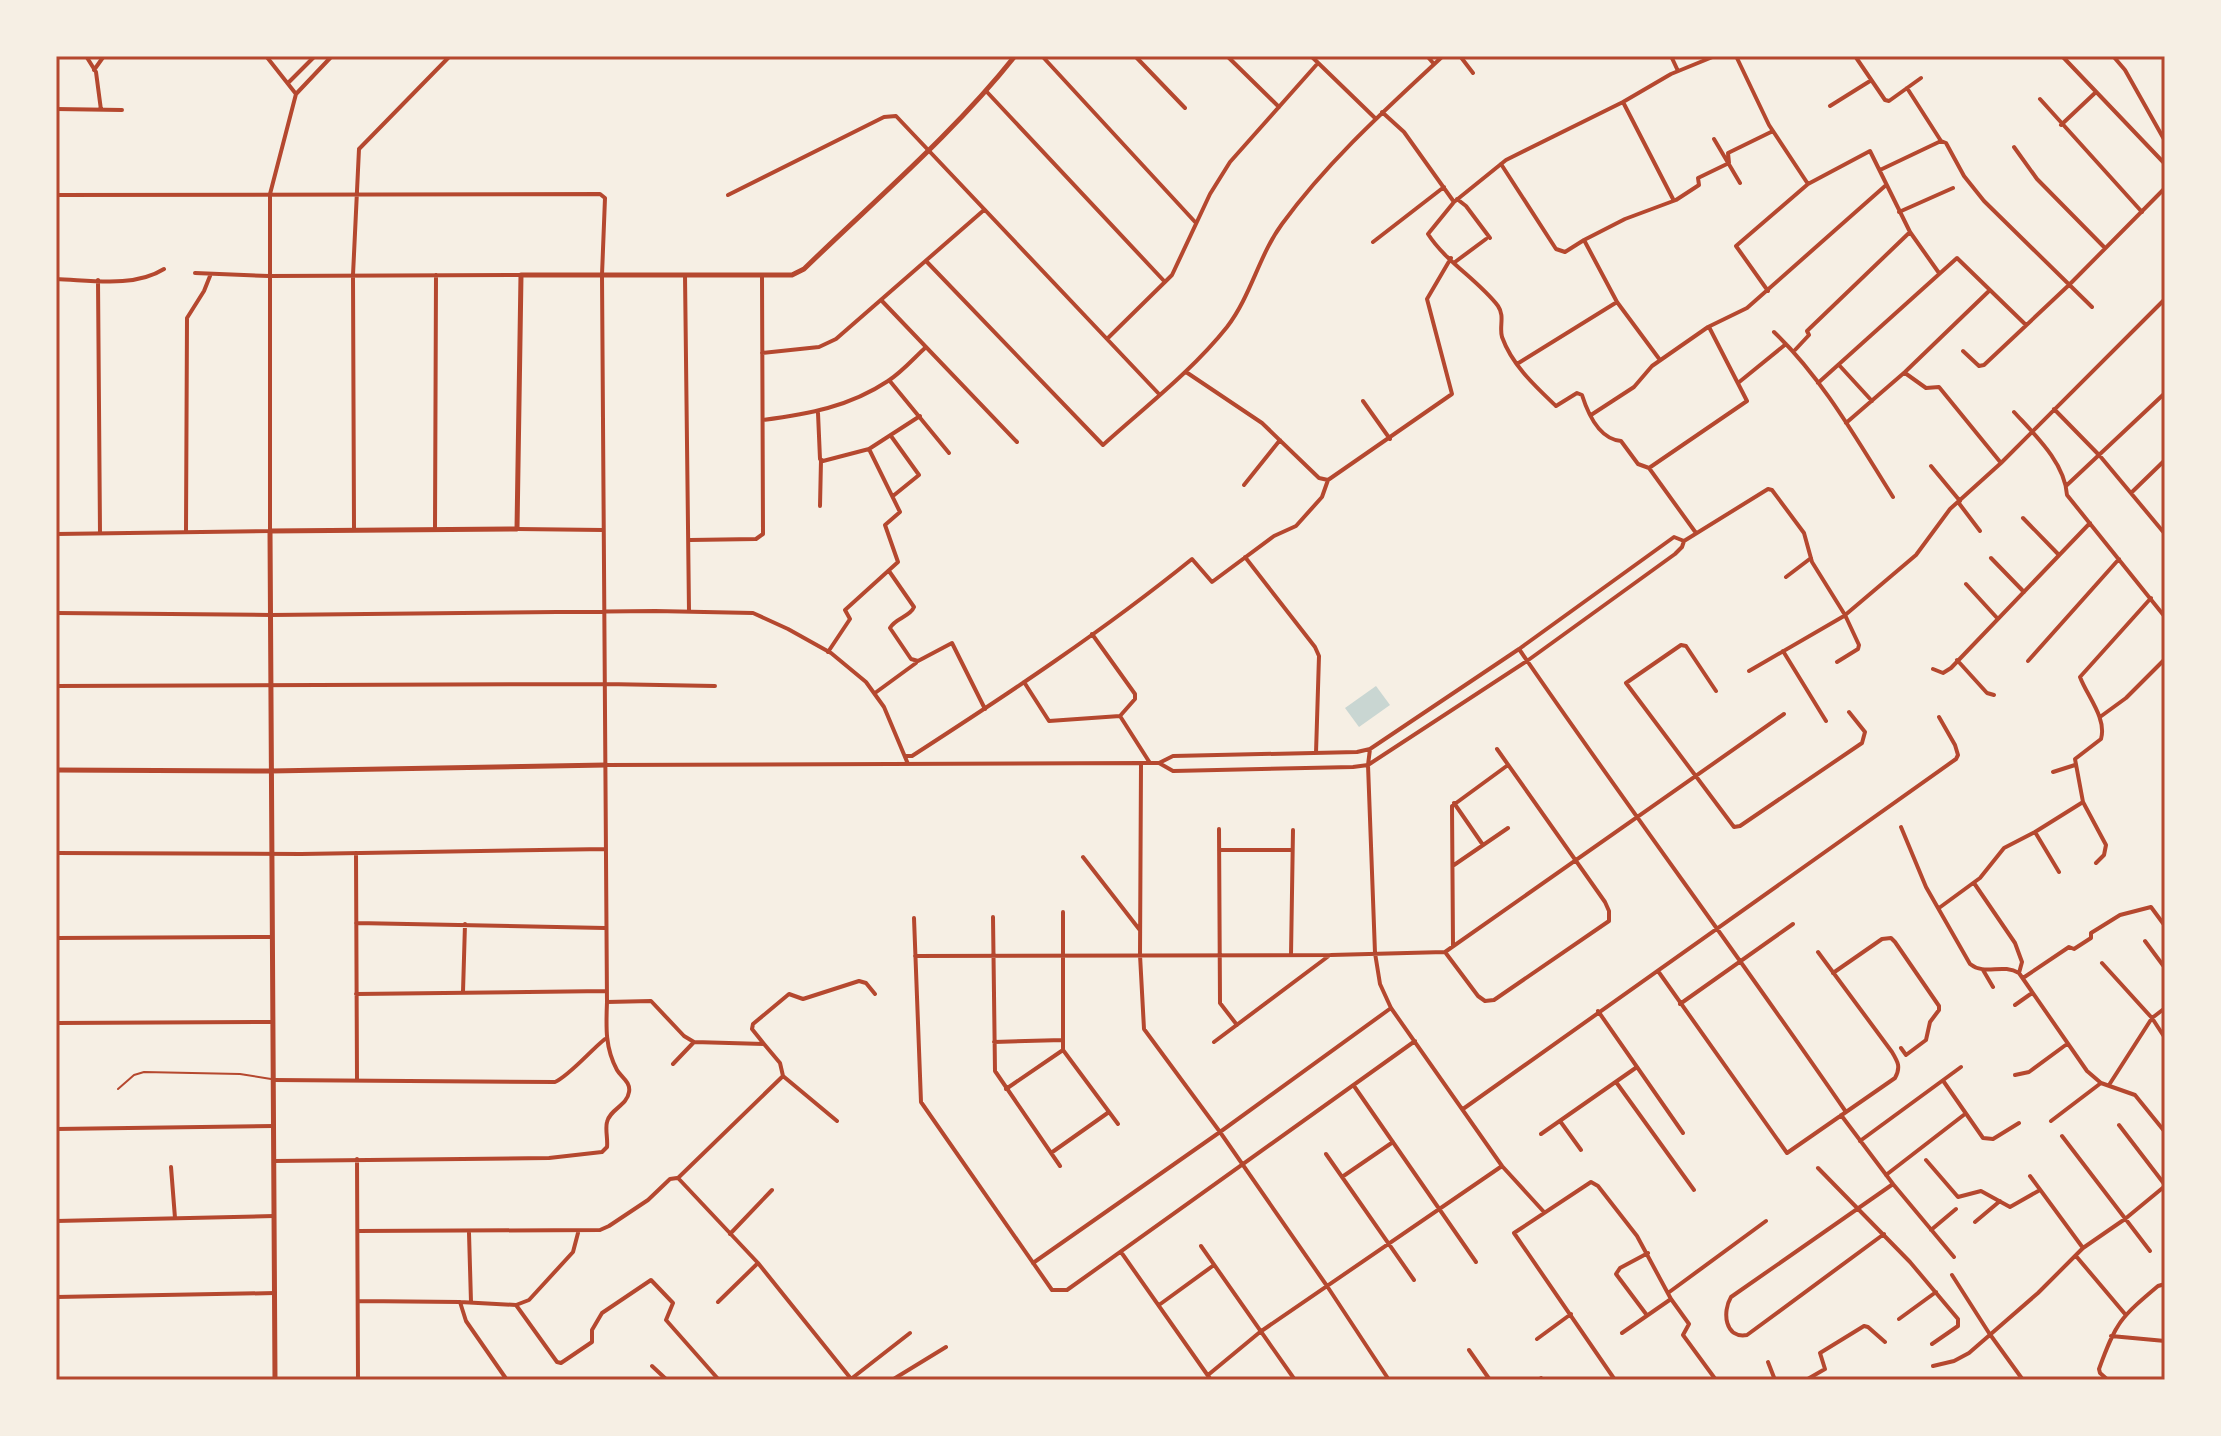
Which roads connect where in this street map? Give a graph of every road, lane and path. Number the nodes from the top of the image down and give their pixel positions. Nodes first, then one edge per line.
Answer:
1 (86, 56) edge
2 (104, 56) edge
3 (266, 56) edge
4 (315, 56) edge
5 (332, 56) edge
6 (450, 56) edge
7 (1015, 56) edge
8 (1042, 56) edge
9 (1135, 56) edge
10 (1227, 56) edge
11 (1311, 56) edge
12 (1427, 56) edge
13 (1443, 56) edge
14 (1460, 56) edge
15 (1671, 56) edge
16 (1715, 56) edge
17 (1736, 56) edge
18 (1855, 56) edge
19 (2062, 56) edge
20 (2113, 56) edge
21 (1318, 63) junction
22 (1434, 64) junction
23 (94, 70) junction
24 (1678, 71) junction
25 (1473, 73) dead end
26 (1921, 78) dead end
27 (1870, 81) junction
28 (289, 82) junction
29 (1907, 88) junction
30 (987, 92) junction
31 (2096, 92) junction
32 (296, 94) junction
33 (2040, 99) dead end
34 (1623, 102) junction
35 (1830, 106) dead end
36 (1279, 107) junction
37 (1185, 108) dead end
38 (56, 109) edge
39 (101, 110) junction
40 (122, 110) dead end
41 (1382, 112) junction
42 (1375, 118) junction
43 (2061, 125) junction
44 (1773, 131) junction
45 (1714, 139) dead end
46 (1941, 141) junction
47 (2165, 141) edge
48 (2014, 147) dead end
49 (929, 149) junction
50 (1729, 163) junction
51 (1501, 164) junction
52 (2165, 164) edge
53 (1880, 170) junction
54 (1740, 183) dead end
55 (1808, 184) junction
56 (1885, 186) junction
57 (1444, 187) junction
58 (1953, 188) dead end
59 (2165, 188) edge
60 (270, 194) junction
61 (356, 194) junction
62 (56, 195) edge
63 (728, 195) dead end
64 (1456, 200) junction
65 (1673, 200) junction
66 (985, 209) junction
67 (1899, 212) junction
68 (2142, 212) junction
69 (1196, 223) junction
70 (1910, 232) junction
71 (1584, 240) junction
72 (1373, 242) dead end
73 (2105, 248) junction
74 (1453, 260) junction
75 (927, 262) junction
76 (164, 269) dead end
77 (195, 273) dead end
78 (1939, 273) junction
79 (210, 275) junction
80 (353, 275) junction
81 (436, 275) junction
82 (521, 275) junction
83 (602, 275) junction
84 (685, 275) junction
85 (269, 276) junction
86 (762, 276) junction
87 (56, 279) edge
88 (98, 280) junction
89 (1165, 282) junction
90 (2069, 285) junction
91 (1990, 290) junction
92 (1768, 292) junction
93 (2165, 299) edge
94 (882, 301) junction
95 (1617, 302) junction
96 (2160, 305) junction
97 (2092, 307) dead end
98 (2165, 310) edge
99 (2026, 325) junction
100 (1708, 327) junction
101 (1774, 332) dead end
102 (1108, 338) junction
103 (1786, 344) junction
104 (926, 347) junction
105 (1795, 350) junction
106 (1963, 351) dead end
107 (762, 353) junction
108 (1660, 360) junction
109 (1517, 364) junction
110 (1839, 365) junction
111 (1185, 371) junction
112 (1905, 372) junction
113 (889, 380) junction
114 (1738, 383) junction
115 (1818, 383) junction
116 (2165, 393) edge
117 (1159, 394) junction
118 (1363, 401) dead end
119 (1872, 401) junction
120 (2054, 409) junction
121 (2014, 412) dead end
122 (818, 413) junction
123 (1591, 415) junction
124 (920, 416) junction
125 (763, 420) junction
126 (1846, 423) junction
127 (2031, 432) junction
128 (891, 436) junction
129 (1390, 439) junction
130 (1280, 440) junction
131 (1017, 442) dead end
132 (869, 449) junction
133 (949, 453) dead end
134 (2100, 456) junction
135 (821, 460) junction
136 (2165, 460) edge
137 (2001, 463) junction
138 (1931, 466) dead end
139 (1649, 468) junction
140 (1328, 480) junction
141 (1244, 485) dead end
142 (2067, 485) junction
143 (2131, 493) junction
144 (893, 496) junction
145 (1893, 497) dead end
146 (1959, 502) junction
147 (820, 506) dead end
148 (2023, 518) dead end
149 (2090, 523) junction
150 (2163, 526) edge
151 (354, 528) junction
152 (435, 529) junction
153 (517, 529) junction
154 (603, 530) junction
155 (186, 531) junction
156 (270, 531) junction
157 (1980, 531) dead end
158 (100, 533) junction
159 (1696, 533) junction
160 (56, 534) edge
161 (2165, 534) edge
162 (690, 540) junction
163 (1684, 541) junction
164 (2059, 555) junction
165 (1245, 557) junction
166 (1811, 558) junction
167 (1991, 558) dead end
168 (2119, 559) junction
169 (889, 571) junction
170 (1786, 577) dead end
171 (1966, 584) dead end
172 (2024, 592) junction
173 (2151, 598) junction
174 (604, 611) junction
175 (689, 611) junction
176 (56, 613) edge
177 (271, 615) junction
178 (1845, 615) junction
179 (2165, 617) edge
180 (1998, 619) junction
181 (1092, 634) junction
182 (1519, 649) junction
183 (1783, 651) junction
184 (828, 652) junction
185 (2165, 659) edge
186 (1957, 660) junction
187 (918, 661) junction
188 (1527, 661) junction
189 (2028, 661) dead end
190 (1837, 662) dead end
191 (1933, 669) dead end
192 (1749, 671) dead end
193 (1024, 682) junction
194 (605, 684) junction
195 (56, 686) edge
196 (271, 686) junction
197 (715, 686) dead end
198 (1716, 691) dead end
199 (875, 693) junction
200 (1994, 695) dead end
201 (985, 709) junction
202 (1849, 712) dead end
203 (1784, 714) dead end
204 (1120, 716) junction
205 (1939, 717) dead end
206 (2100, 717) junction
207 (1826, 721) dead end
208 (1370, 749) junction
209 (1497, 749) dead end
210 (1316, 753) junction
211 (906, 756) junction
212 (1141, 763) junction
213 (1150, 763) junction
214 (1159, 763) junction
215 (908, 764) junction
216 (606, 765) junction
217 (1368, 765) junction
218 (1508, 765) junction
219 (2075, 765) junction
220 (56, 770) edge
221 (271, 771) junction
222 (2053, 772) dead end
223 (1696, 776) junction
224 (2083, 802) junction
225 (1454, 803) junction
226 (1636, 818) junction
227 (1901, 827) dead end
228 (1508, 828) dead end
229 (1219, 829) dead end
230 (1293, 830) dead end
231 (2035, 832) junction
232 (1483, 845) junction
233 (606, 849) junction
234 (1219, 850) junction
235 (1293, 850) junction
236 (56, 853) edge
237 (356, 853) junction
238 (272, 854) junction
239 (1083, 857) dead end
240 (1576, 860) junction
241 (2096, 863) dead end
242 (1454, 865) junction
243 (2059, 872) dead end
244 (1974, 883) junction
245 (1938, 908) junction
246 (1063, 912) dead end
247 (993, 917) dead end
248 (914, 918) dead end
249 (356, 923) junction
250 (465, 924) junction
251 (1793, 924) dead end
252 (2165, 926) edge
253 (605, 928) junction
254 (1716, 928) junction
255 (1140, 931) junction
256 (272, 937) junction
257 (56, 938) edge
258 (2145, 941) dead end
259 (1453, 946) junction
260 (1445, 952) junction
261 (1818, 952) dead end
262 (1375, 953) junction
263 (993, 955) junction
264 (1062, 955) junction
265 (1140, 955) junction
266 (1219, 955) junction
267 (1291, 955) junction
268 (1331, 955) junction
269 (915, 956) junction
270 (1742, 960) junction
271 (2102, 963) dead end
272 (2165, 968) edge
273 (1983, 970) junction
274 (1658, 971) junction
275 (1833, 973) junction
276 (2019, 973) junction
277 (2023, 978) junction
278 (1993, 987) dead end
279 (607, 991) junction
280 (463, 992) junction
281 (2032, 993) junction
282 (356, 994) junction
283 (875, 994) dead end
284 (607, 1002) junction
285 (1680, 1004) junction
286 (2015, 1005) dead end
287 (1391, 1008) junction
288 (2165, 1008) edge
289 (1598, 1011) junction
290 (2152, 1018) junction
291 (273, 1022) junction
292 (56, 1023) edge
293 (1237, 1025) junction
294 (2165, 1038) edge
295 (605, 1039) junction
296 (1063, 1040) junction
297 (1415, 1041) junction
298 (694, 1042) junction
299 (994, 1042) junction
300 (1214, 1042) dead end
301 (764, 1044) junction
302 (2067, 1044) junction
303 (1901, 1048) dead end
304 (1063, 1050) junction
305 (673, 1064) dead end
306 (1637, 1067) junction
307 (1961, 1067) dead end
308 (2015, 1075) dead end
309 (783, 1076) junction
310 (357, 1079) junction
311 (273, 1080) junction
312 (1943, 1081) junction
313 (1616, 1082) junction
314 (2101, 1083) junction
315 (2109, 1085) junction
316 (1354, 1086) junction
317 (118, 1089) dead end
318 (1006, 1089) junction
319 (1463, 1109) junction
320 (1109, 1112) junction
321 (1844, 1114) junction
322 (1965, 1114) junction
323 (837, 1121) dead end
324 (1560, 1121) junction
325 (2051, 1121) dead end
326 (2019, 1123) dead end
327 (1118, 1124) dead end
328 (2119, 1125) dead end
329 (274, 1126) junction
330 (56, 1129) edge
331 (1220, 1132) junction
332 (2165, 1132) edge
333 (1683, 1133) dead end
334 (1541, 1134) dead end
335 (2062, 1136) dead end
336 (1860, 1141) junction
337 (1393, 1142) junction
338 (1581, 1150) dead end
339 (1051, 1153) junction
340 (1326, 1154) dead end
341 (357, 1159) junction
342 (1926, 1160) dead end
343 (274, 1161) junction
344 (1242, 1164) junction
345 (1060, 1166) dead end
346 (1502, 1166) junction
347 (171, 1167) dead end
348 (1818, 1168) dead end
349 (1886, 1175) junction
350 (2030, 1176) dead end
351 (1342, 1177) junction
352 (678, 1178) junction
353 (1893, 1184) junction
354 (2165, 1186) edge
355 (772, 1190) dead end
356 (1694, 1190) dead end
357 (2040, 1190) junction
358 (2000, 1201) junction
359 (1439, 1209) junction
360 (1859, 1209) junction
361 (1956, 1209) dead end
362 (1544, 1212) junction
363 (274, 1216) junction
364 (175, 1218) junction
365 (2125, 1219) junction
366 (56, 1221) edge
367 (1766, 1221) dead end
368 (1975, 1222) dead end
369 (1931, 1230) junction
370 (358, 1231) junction
371 (469, 1232) junction
372 (578, 1232) junction
373 (730, 1234) junction
374 (1884, 1234) junction
375 (1389, 1244) junction
376 (1201, 1246) dead end
377 (2083, 1248) junction
378 (2150, 1251) dead end
379 (1121, 1252) junction
380 (1648, 1253) junction
381 (2076, 1256) junction
382 (1954, 1257) dead end
383 (1476, 1262) dead end
384 (758, 1263) junction
385 (1033, 1263) junction
386 (1214, 1265) junction
387 (1952, 1275) dead end
388 (1414, 1280) dead end
389 (2165, 1284) edge
390 (1327, 1286) junction
391 (1936, 1291) junction
392 (275, 1293) junction
393 (1668, 1293) junction
394 (56, 1297) edge
395 (1671, 1299) junction
396 (358, 1301) junction
397 (460, 1302) junction
398 (471, 1302) junction
399 (718, 1302) dead end
400 (516, 1305) junction
401 (1159, 1305) junction
402 (1571, 1314) junction
403 (1646, 1314) junction
404 (2125, 1314) junction
405 (1899, 1319) dead end
406 (1260, 1332) junction
407 (910, 1333) dead end
408 (1622, 1333) dead end
409 (1989, 1333) junction
410 (2111, 1336) junction
411 (1537, 1339) dead end
412 (2165, 1341) edge
413 (1885, 1342) dead end
414 (1932, 1344) dead end
415 (946, 1347) dead end
416 (1469, 1350) dead end
417 (1768, 1362) dead end
418 (652, 1366) dead end
419 (1933, 1366) dead end
420 (851, 1379) edge
421 (1210, 1379) edge
422 (275, 1380) edge
423 (358, 1380) edge
424 (507, 1380) edge
425 (667, 1380) edge
426 (719, 1380) edge
427 (892, 1380) edge
428 (1295, 1380) edge
429 (1389, 1380) edge
430 (1490, 1380) edge
431 (1615, 1380) edge
432 (1716, 1380) edge
433 (1775, 1380) edge
434 (1806, 1380) edge
435 (2023, 1380) edge
436 (2108, 1380) edge

1 - 23 street
2 - 23 street
3 - 28 street
4 - 28 street
5 - 32 street
6 - 61 street
7 - 30 street
8 - 69 street
9 - 37 street
10 - 36 street
11 - 21 street
12 - 22 street
13 - 22 street
14 - 25 street
15 - 24 street
16 - 24 street
17 - 44 street
18 - 27 street
19 - 31 street
20 - 47 street
21 - 36 street
21 - 42 street
22 - 41 street
23 - 39 street
24 - 34 street
26 - 29 street
27 - 29 street
27 - 35 street
28 - 32 street
29 - 46 street
30 - 49 street
30 - 89 street
31 - 43 street
31 - 52 street
32 - 60 street
33 - 43 street
34 - 51 street
34 - 65 street
36 - 69 street
38 - 39 street
39 - 40 street
41 - 42 street
41 - 57 street
42 - 111 street
43 - 68 street
44 - 50 street
44 - 55 street
45 - 50 street
46 - 53 street
46 - 90 street
48 - 73 street
49 - 63 street
49 - 66 street
49 - 86 street
50 - 54 street
50 - 65 street
51 - 64 street
51 - 71 street
53 - 55 street
53 - 56 street
55 - 92 street
56 - 67 street
56 - 92 street
57 - 64 street
57 - 72 street
58 - 67 street
59 - 68 street
60 - 61 street
60 - 62 street
60 - 85 street
61 - 80 street
61 - 83 street
64 - 74 street
64 - 74 street
65 - 71 street
66 - 75 street
66 - 102 street
67 - 70 street
68 - 73 street
69 - 89 street
70 - 78 street
70 - 105 street
71 - 95 street
73 - 90 street
74 - 109 street
74 - 129 street
75 - 94 street
75 - 117 street
76 - 88 street
77 - 79 street
78 - 91 street
78 - 110 street
79 - 85 street
79 - 155 street
80 - 81 street
80 - 85 street
80 - 151 street
81 - 82 street
81 - 152 street
82 - 83 street
82 - 153 street
83 - 84 street
83 - 154 street
84 - 86 street
84 - 162 street
85 - 156 street
86 - 107 street
87 - 88 street
88 - 158 street
89 - 102 street
90 - 97 street
90 - 99 street
91 - 99 street
91 - 112 street
92 - 100 street
93 - 96 street
94 - 104 street
94 - 107 street
95 - 108 street
95 - 109 street
96 - 98 street
96 - 120 street
99 - 106 street
100 - 108 street
100 - 114 street
101 - 103 street
102 - 117 street
103 - 105 street
103 - 114 street
104 - 113 street
104 - 131 street
105 - 115 street
107 - 125 street
108 - 123 street
109 - 123 street
110 - 115 street
110 - 119 street
111 - 117 street
111 - 130 street
112 - 119 street
112 - 137 street
113 - 122 street
113 - 124 street
114 - 139 street
115 - 126 street
116 - 134 street
118 - 129 street
119 - 126 street
120 - 127 street
120 - 134 street
121 - 127 street
122 - 125 street
122 - 135 street
123 - 139 street
124 - 128 street
124 - 133 street
125 - 162 street
126 - 145 street
127 - 137 street
127 - 142 street
128 - 132 street
128 - 144 street
129 - 140 street
130 - 140 street
130 - 141 street
132 - 135 street
132 - 144 street
134 - 142 street
134 - 143 street
135 - 147 street
136 - 143 street
137 - 146 street
138 - 146 street
139 - 159 street
140 - 165 street
142 - 149 street
143 - 150 street
144 - 169 street
146 - 157 street
146 - 178 street
148 - 164 street
149 - 164 street
149 - 168 street
150 - 161 street
151 - 152 street
151 - 156 street
152 - 153 street
153 - 154 street
154 - 174 street
155 - 156 street
155 - 158 street
156 - 177 street
158 - 160 street
159 - 163 street
159 - 166 street
162 - 175 street
163 - 182 street
163 - 188 street
164 - 172 street
165 - 181 street
165 - 210 street
166 - 170 street
166 - 178 street
167 - 172 street
168 - 173 street
168 - 189 street
169 - 184 street
169 - 187 street
171 - 180 street
172 - 180 street
173 - 179 street
173 - 206 street
174 - 175 street
174 - 177 street
174 - 194 street
175 - 184 street
176 - 177 street
177 - 196 street
178 - 183 street
178 - 190 street
180 - 186 street
181 - 193 street
181 - 204 street
182 - 188 street
182 - 208 street
183 - 192 street
183 - 207 street
184 - 199 street
185 - 206 street
186 - 191 street
186 - 200 street
187 - 199 street
187 - 201 street
188 - 217 street
188 - 226 street
193 - 201 street
193 - 204 street
194 - 196 street
194 - 197 street
194 - 216 street
195 - 196 street
196 - 221 street
198 - 223 street
199 - 211 street
201 - 211 street
202 - 223 street
203 - 223 street
204 - 213 street
205 - 254 street
206 - 219 street
208 - 210 street
208 - 217 street
209 - 218 street
210 - 214 street
211 - 215 street
212 - 213 street
212 - 215 street
212 - 255 street
213 - 214 street
214 - 217 street
215 - 216 street
216 - 221 street
216 - 233 street
217 - 262 street
218 - 225 street
218 - 240 street
219 - 222 street
219 - 224 street
220 - 221 street
221 - 238 street
223 - 226 street
224 - 231 street
224 - 241 street
225 - 232 street
225 - 242 street
226 - 240 street
226 - 254 street
227 - 245 street
228 - 232 street
229 - 234 street
230 - 235 street
231 - 243 street
231 - 244 street
232 - 242 street
233 - 237 street
233 - 253 street
234 - 235 street
234 - 266 street
235 - 267 street
236 - 238 street
237 - 238 street
237 - 249 street
238 - 256 street
239 - 255 street
240 - 259 street
240 - 260 street
242 - 259 street
244 - 245 street
244 - 276 street
245 - 273 street
246 - 264 street
247 - 263 street
248 - 269 street
249 - 250 street
249 - 282 street
250 - 253 street
250 - 280 street
251 - 270 street
252 - 277 street
253 - 279 street
254 - 270 street
254 - 274 street
255 - 265 street
256 - 257 street
256 - 291 street
258 - 272 street
259 - 260 street
260 - 262 street
261 - 275 street
262 - 268 street
262 - 287 street
263 - 264 street
263 - 269 street
263 - 299 street
264 - 265 street
264 - 296 street
265 - 266 street
265 - 331 street
266 - 267 street
266 - 293 street
267 - 268 street
268 - 293 street
269 - 385 street
270 - 285 street
270 - 321 street
271 - 290 street
273 - 276 street
273 - 278 street
274 - 285 street
274 - 289 street
275 - 303 street
275 - 321 street
276 - 277 street
277 - 281 street
279 - 280 street
279 - 284 street
280 - 282 street
281 - 286 street
281 - 302 street
282 - 310 street
283 - 301 street
284 - 295 street
284 - 298 street
285 - 321 street
287 - 297 street
287 - 331 street
288 - 290 street
289 - 306 street
289 - 319 street
290 - 294 street
290 - 315 street
291 - 292 street
291 - 311 street
293 - 300 street
295 - 310 street
295 - 341 street
296 - 299 street
296 - 304 street
297 - 316 street
297 - 319 street
298 - 301 street
298 - 305 street
299 - 318 street
301 - 309 street
302 - 308 street
302 - 314 street
304 - 318 street
304 - 320 street
306 - 313 street
306 - 333 street
307 - 312 street
309 - 323 street
309 - 352 street
310 - 311 street
311 - 317 lane
311 - 329 street
312 - 322 street
312 - 336 street
313 - 324 street
313 - 356 street
314 - 315 street
314 - 325 street
315 - 332 street
316 - 337 street
316 - 344 street
318 - 339 street
319 - 346 street
320 - 327 street
320 - 339 street
321 - 336 street
322 - 326 street
322 - 349 street
324 - 334 street
324 - 338 street
328 - 354 street
329 - 330 street
329 - 343 street
331 - 344 street
331 - 385 street
335 - 365 street
336 - 349 street
337 - 351 street
337 - 359 street
339 - 345 street
340 - 351 street
341 - 343 street
341 - 370 street
342 - 358 street
343 - 363 street
344 - 379 street
344 - 390 street
346 - 359 street
346 - 362 street
347 - 364 street
348 - 360 street
349 - 353 street
350 - 357 street
351 - 375 street
352 - 372 street
352 - 373 street
353 - 360 street
353 - 369 street
354 - 365 street
355 - 373 street
357 - 358 street
357 - 377 street
358 - 368 street
359 - 375 street
359 - 383 street
360 - 374 street
360 - 374 street
361 - 369 street
362 - 380 street
362 - 402 street
363 - 364 street
363 - 392 street
364 - 366 street
365 - 377 street
365 - 378 street
367 - 393 street
369 - 382 street
370 - 371 street
370 - 396 street
371 - 372 street
371 - 398 street
372 - 400 street
373 - 384 street
374 - 391 street
375 - 388 street
375 - 390 street
376 - 386 street
377 - 381 street
379 - 385 street
379 - 401 street
380 - 393 street
380 - 403 street
381 - 404 street
381 - 409 street
384 - 399 street
384 - 420 street
386 - 401 street
386 - 406 street
387 - 409 street
389 - 404 street
390 - 406 street
390 - 429 street
391 - 405 street
391 - 414 street
392 - 394 street
392 - 422 street
393 - 395 street
395 - 403 street
395 - 432 street
396 - 397 street
396 - 423 street
397 - 398 street
397 - 424 street
398 - 400 street
400 - 426 street
401 - 421 street
402 - 411 street
402 - 431 street
403 - 408 street
404 - 410 street
406 - 421 street
406 - 428 street
407 - 420 street
409 - 419 street
409 - 435 street
410 - 412 street
410 - 436 street
413 - 434 street
415 - 427 street
416 - 430 street
417 - 433 street
418 - 425 street

